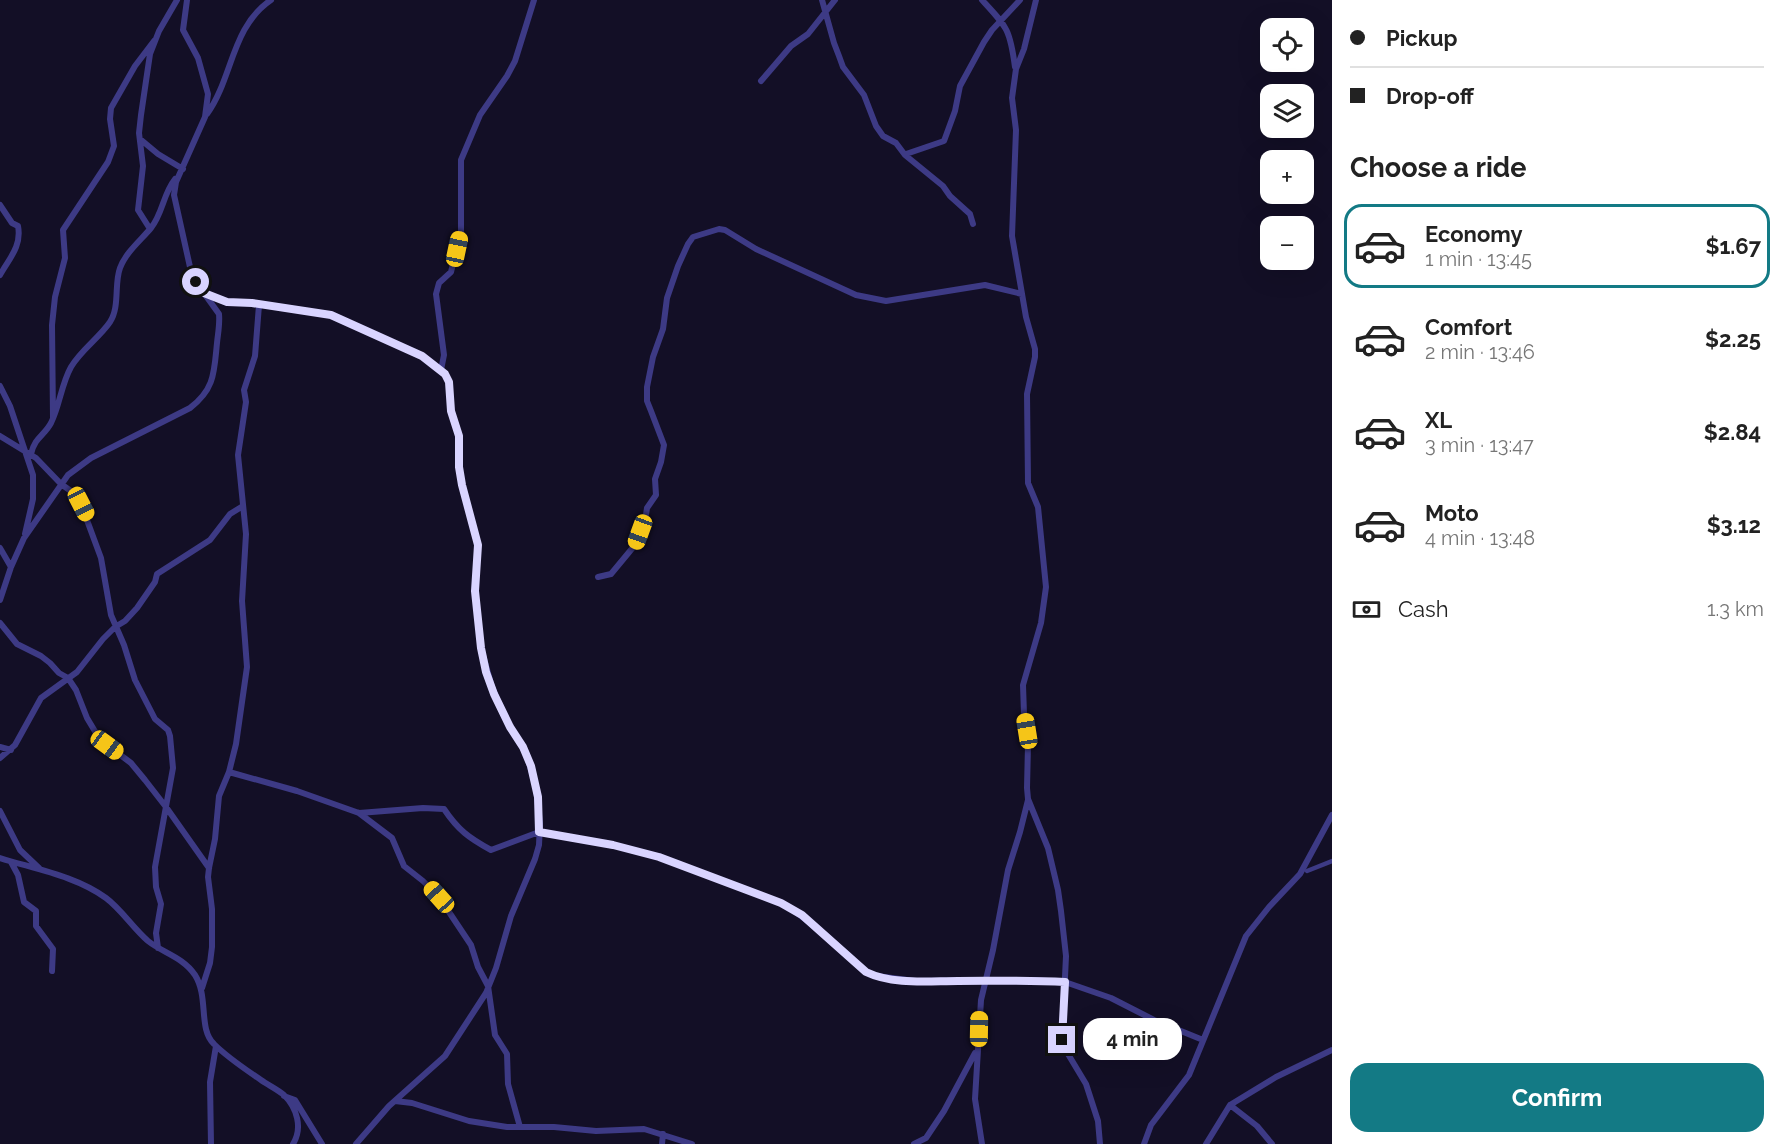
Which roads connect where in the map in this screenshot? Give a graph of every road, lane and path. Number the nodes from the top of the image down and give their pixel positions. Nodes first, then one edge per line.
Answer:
1 (177, 0) edge
2 (187, 0) edge
3 (271, 0) edge
4 (534, 0) edge
5 (822, 0) edge
6 (835, 0) edge
7 (982, 0) edge
8 (1020, 0) edge
9 (1036, 0) edge
10 (826, 12) junction
11 (1002, 20) junction
12 (154, 41) junction
13 (1016, 69) junction
14 (761, 81) dead end
15 (205, 117) junction
16 (140, 139) junction
17 (905, 155) junction
18 (181, 172) junction
19 (0, 205) edge
20 (973, 224) dead end
21 (150, 229) junction
22 (0, 274) edge
23 (204, 293) junction
24 (1022, 294) junction
25 (259, 305) junction
26 (441, 370) junction
27 (0, 386) edge
28 (53, 418) junction
29 (0, 436) edge
30 (28, 452) junction
31 (61, 483) junction
32 (243, 506) junction
33 (24, 538) junction
34 (0, 548) edge
35 (11, 567) junction
36 (598, 577) dead end
37 (0, 600) edge
38 (0, 623) edge
39 (116, 627) junction
40 (68, 678) junction
41 (0, 747) edge
42 (11, 750) junction
43 (0, 758) edge
44 (229, 772) junction
45 (1028, 799) junction
46 (166, 807) junction
47 (0, 811) edge
48 (359, 813) junction
49 (1332, 815) edge
50 (539, 832) junction
51 (0, 858) edge
52 (11, 861) junction
53 (1332, 861) edge
54 (208, 868) junction
55 (40, 869) junction
56 (1307, 872) dead end
57 (158, 948) junction
58 (52, 971) dead end
59 (986, 981) junction
60 (1065, 982) junction
61 (488, 986) junction
62 (202, 988) junction
63 (1203, 1040) junction
64 (216, 1046) junction
65 (977, 1049) junction
66 (1332, 1050) edge
67 (284, 1095) junction
68 (395, 1101) junction
69 (1230, 1105) junction
70 (520, 1127) junction
71 (663, 1134) junction
72 (211, 1144) edge
73 (293, 1144) edge
74 (322, 1144) edge
75 (356, 1144) edge
76 (662, 1144) edge
77 (692, 1144) edge
78 (914, 1144) edge
79 (982, 1144) edge
80 (1100, 1144) edge
81 (1144, 1144) edge
82 (1206, 1144) edge
83 (1272, 1144) edge

1 - 12 street
2 - 15 street
3 - 15 street
4 - 26 street
5 - 10 street
6 - 10 street
7 - 11 street
8 - 11 street
9 - 13 street
10 - 14 street
10 - 17 street
11 - 13 street
11 - 17 street
12 - 16 street
12 - 28 street
13 - 24 street
15 - 18 street
16 - 18 street
16 - 21 street
17 - 20 street
18 - 21 street
18 - 23 street
19 - 22 street
21 - 28 street
23 - 25 street
23 - 31 street
24 - 36 street
24 - 45 street
25 - 26 street
25 - 32 street
26 - 50 street
27 - 30 street
28 - 30 street
29 - 30 street
30 - 31 street
30 - 33 street
31 - 33 street
31 - 39 street
32 - 39 street
32 - 44 street
33 - 35 street
34 - 35 street
35 - 37 street
38 - 40 street
39 - 40 street
39 - 46 street
40 - 42 street
40 - 46 street
41 - 42 street
42 - 43 street
44 - 48 street
44 - 54 street
45 - 59 street
45 - 60 street
46 - 54 street
46 - 57 street
47 - 55 street
48 - 50 street
48 - 61 street
49 - 63 street
50 - 59 street
50 - 61 street
51 - 52 street
52 - 55 street
52 - 58 street
53 - 56 street
54 - 62 street
55 - 57 street
57 - 62 street
59 - 60 street
59 - 65 street
60 - 63 street
60 - 80 street
61 - 68 street
61 - 70 street
62 - 64 street
63 - 81 street
64 - 67 street
64 - 72 street
65 - 78 street
65 - 79 street
66 - 69 street
67 - 73 street
67 - 74 street
68 - 70 street
68 - 75 street
69 - 82 street
69 - 83 street
70 - 71 street
71 - 76 street
71 - 77 street

